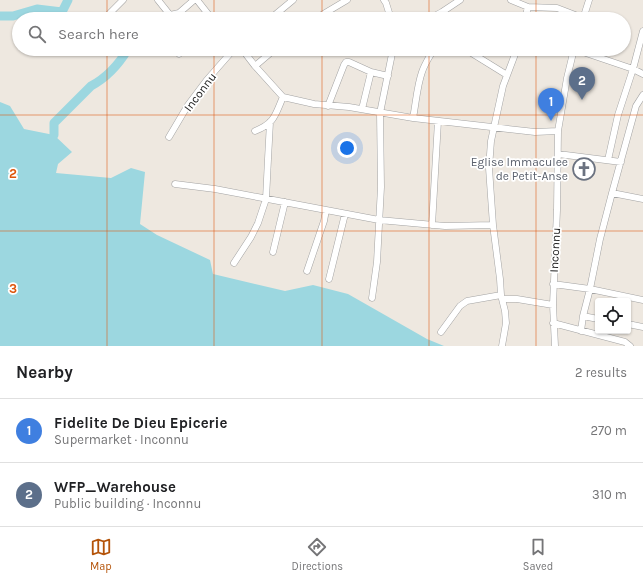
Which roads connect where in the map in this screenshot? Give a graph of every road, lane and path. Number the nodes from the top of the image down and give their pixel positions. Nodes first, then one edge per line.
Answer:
1 (123, 0) edge
2 (158, 0) edge
3 (195, 0) edge
4 (293, 0) edge
5 (348, 0) edge
6 (384, 0) edge
7 (460, 0) edge
8 (511, 0) edge
9 (589, 0) edge
10 (528, 7) junction
11 (111, 12) edge
12 (168, 12) edge
13 (179, 12) edge
14 (206, 12) edge
15 (278, 12) edge
16 (327, 12) edge
17 (389, 12) edge
18 (442, 12) edge
19 (527, 12) edge
20 (567, 12) edge
21 (585, 12) edge
22 (643, 31) edge
23 (228, 56) edge
24 (247, 56) edge
25 (267, 56) edge
26 (392, 56) edge
27 (430, 56) edge
28 (476, 56) edge
29 (514, 56) edge
30 (572, 56) edge
31 (595, 56) edge
32 (255, 66) junction
33 (634, 69) junction
34 (371, 72) junction
35 (643, 74) edge
36 (507, 75) junction
37 (388, 76) junction
38 (283, 97) junction
39 (643, 97) edge
40 (328, 106) junction
41 (362, 109) junction
42 (380, 113) junction
43 (413, 118) junction
44 (438, 121) junction
45 (270, 122) junction
46 (494, 127) junction
47 (255, 131) dead end
48 (558, 131) junction
49 (169, 137) dead end
50 (558, 154) junction
51 (608, 160) junction
52 (621, 162) junction
53 (175, 184) dead end
54 (612, 193) junction
55 (266, 199) junction
56 (643, 199) edge
57 (285, 202) junction
58 (326, 210) junction
59 (345, 214) junction
60 (379, 220) junction
61 (432, 225) junction
62 (494, 225) junction
63 (273, 252) dead end
64 (234, 263) dead end
65 (307, 271) dead end
66 (329, 279) dead end
67 (553, 284) junction
68 (590, 289) junction
69 (501, 297) junction
70 (372, 298) dead end
71 (643, 300) edge
72 (553, 305) junction
73 (583, 316) junction
74 (595, 318) edge
75 (553, 323) junction
76 (631, 325) edge
77 (643, 327) edge
78 (581, 331) junction
79 (441, 332) dead end
80 (502, 346) edge
81 (555, 346) edge
82 (630, 346) edge

1 - 11 street
2 - 12 street
3 - 13 street
3 - 14 street
4 - 15 street
5 - 16 street
6 - 17 street
7 - 18 street
8 - 10 street
9 - 21 street
10 - 19 street
10 - 20 street
22 - 33 street
23 - 49 street, Inconnu
24 - 32 street
25 - 32 street
26 - 37 street
27 - 43 street
28 - 36 street
29 - 36 street
30 - 48 street, Inconnu
31 - 33 street, Inconnu
32 - 38 street
33 - 35 street, Inconnu
33 - 51 street
34 - 37 street
34 - 40 street
34 - 41 street
36 - 46 street
37 - 42 street
38 - 40 street
38 - 45 street
39 - 52 street
40 - 41 street
41 - 42 street
42 - 43 street
42 - 60 street
43 - 44 street
44 - 46 street
44 - 61 street
45 - 47 street
45 - 55 street
46 - 48 street
46 - 62 street
48 - 50 street, Inconnu
50 - 51 street
50 - 67 street, Inconnu
51 - 52 street
52 - 54 street
53 - 55 street
54 - 56 street
54 - 68 street
55 - 57 street
55 - 64 street
57 - 58 street
57 - 63 street
58 - 59 street
58 - 65 street
59 - 60 street
59 - 66 street
60 - 61 street
60 - 70 street
61 - 62 street
62 - 69 street
67 - 68 street
67 - 72 street, Inconnu
68 - 71 street
68 - 73 street
69 - 72 street
69 - 79 street
69 - 80 street
72 - 75 street, Inconnu
73 - 74 street
73 - 78 street
75 - 78 street
75 - 81 street, Inconnu
76 - 77 street
78 - 82 street

